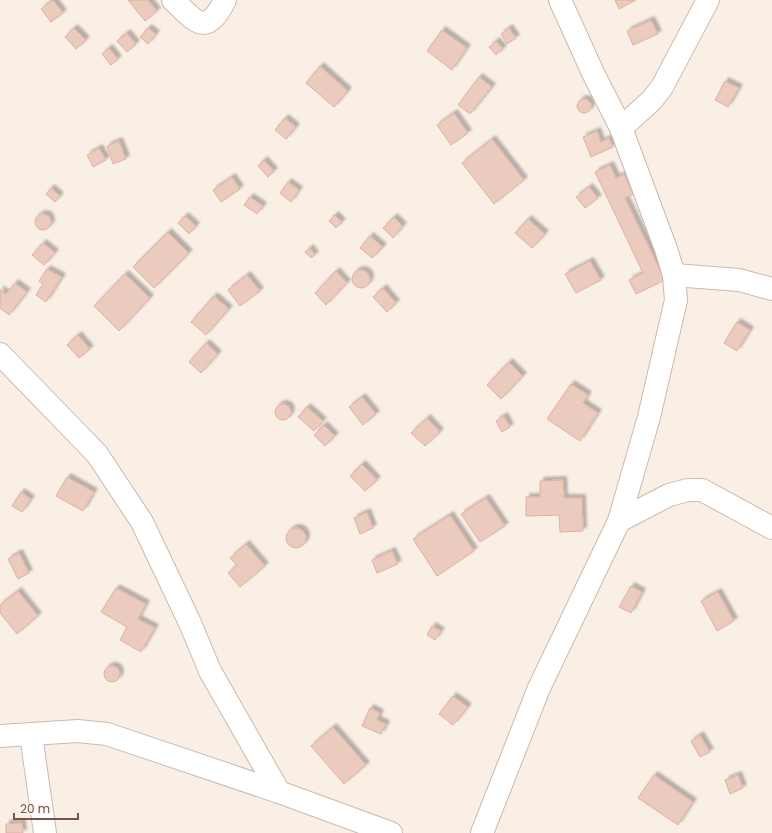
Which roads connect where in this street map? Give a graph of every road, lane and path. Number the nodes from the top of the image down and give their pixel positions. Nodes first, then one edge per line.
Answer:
1 (173, 0) edge
2 (225, 0) edge
3 (560, 0) edge
4 (708, 0) edge
5 (622, 128) junction
6 (674, 275) junction
7 (772, 289) edge
8 (0, 354) edge
9 (619, 521) junction
10 (771, 531) edge
11 (31, 735) junction
12 (0, 736) edge
13 (279, 792) junction
14 (45, 833) edge
15 (391, 833) edge
16 (482, 833) edge

1 - 2 street
3 - 5 street
4 - 5 street
5 - 6 street
6 - 7 street
6 - 9 street
8 - 13 street
9 - 10 street
9 - 16 street
11 - 12 street
11 - 13 street
11 - 14 street
13 - 15 street

